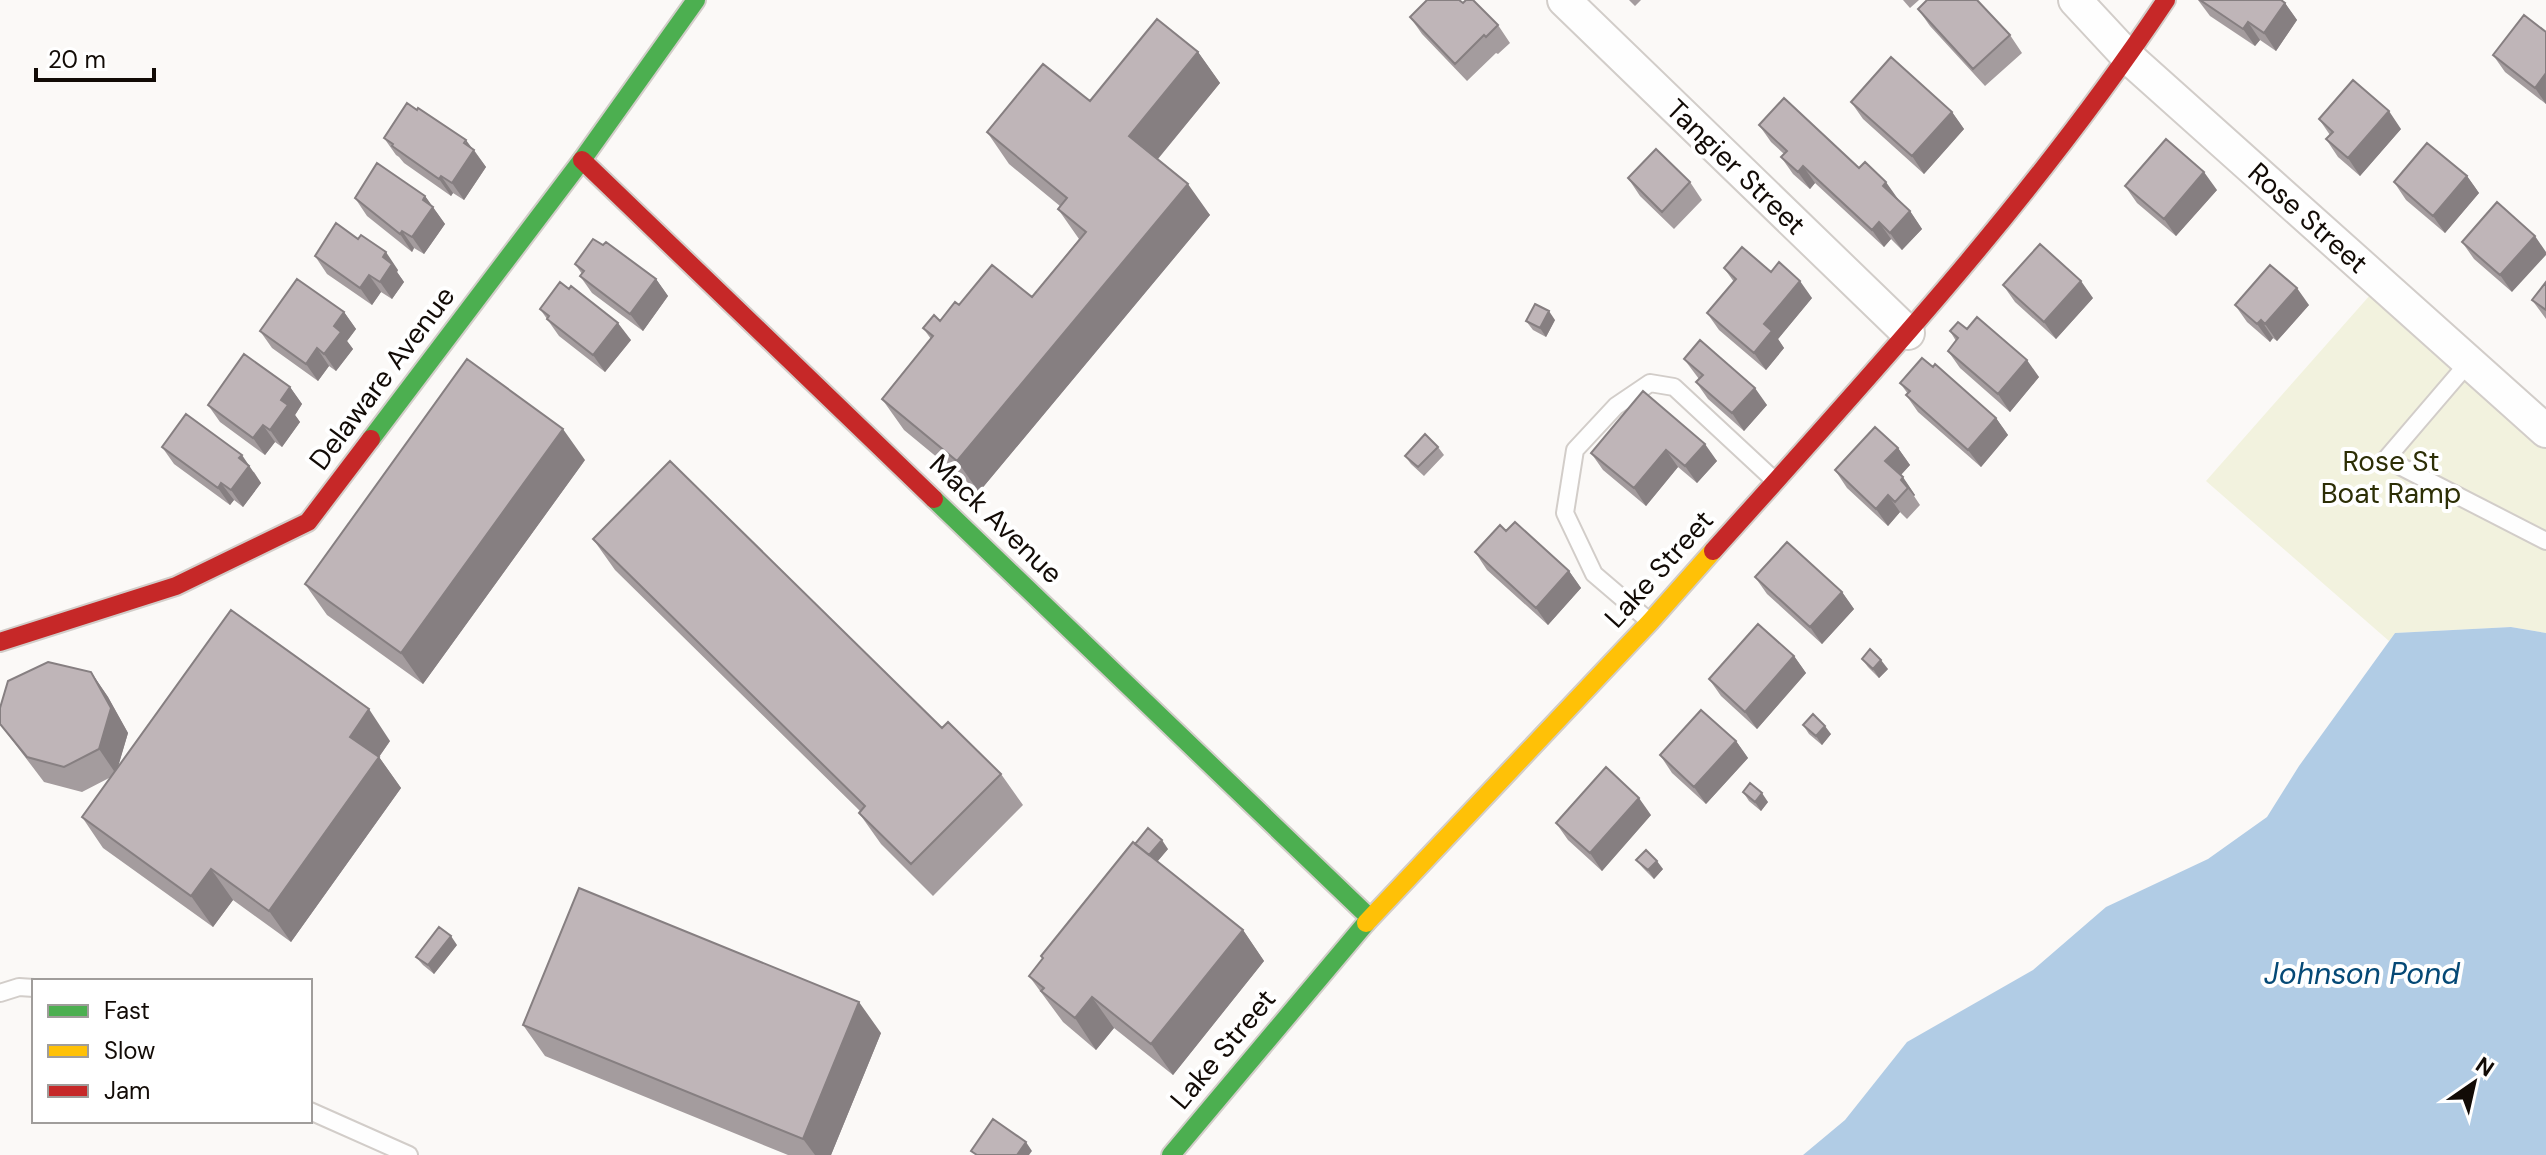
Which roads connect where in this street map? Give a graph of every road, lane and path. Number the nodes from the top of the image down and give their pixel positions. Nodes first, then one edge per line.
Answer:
1 (696, 0) edge
2 (1564, 0) edge
3 (2075, 0) edge
4 (2166, 0) edge
5 (2128, 57) junction
6 (582, 160) junction
7 (1908, 333) junction
8 (2469, 362) junction
9 (2546, 431) edge
10 (1776, 481) junction
11 (2546, 541) edge
12 (1650, 622) junction
13 (0, 642) edge
14 (1370, 918) junction
15 (32, 988) edge
16 (0, 993) edge
17 (312, 1112) edge
18 (409, 1155) edge
19 (1171, 1155) edge

1 - 6 street, Delaware Avenue
2 - 7 street, Tangier Street
3 - 5 street, Rose Street
4 - 5 street, Lake Street
5 - 7 street, Lake Street
5 - 8 street, Rose Street
6 - 13 street, Delaware Avenue
6 - 14 street, Mack Avenue
7 - 10 street, Lake Street
8 - 9 street, Rose Street
8 - 11 lane
10 - 12 street, Lake Street
10 - 12 lane
12 - 14 street, Lake Street
14 - 19 street, Lake Street
15 - 16 lane
17 - 18 lane

